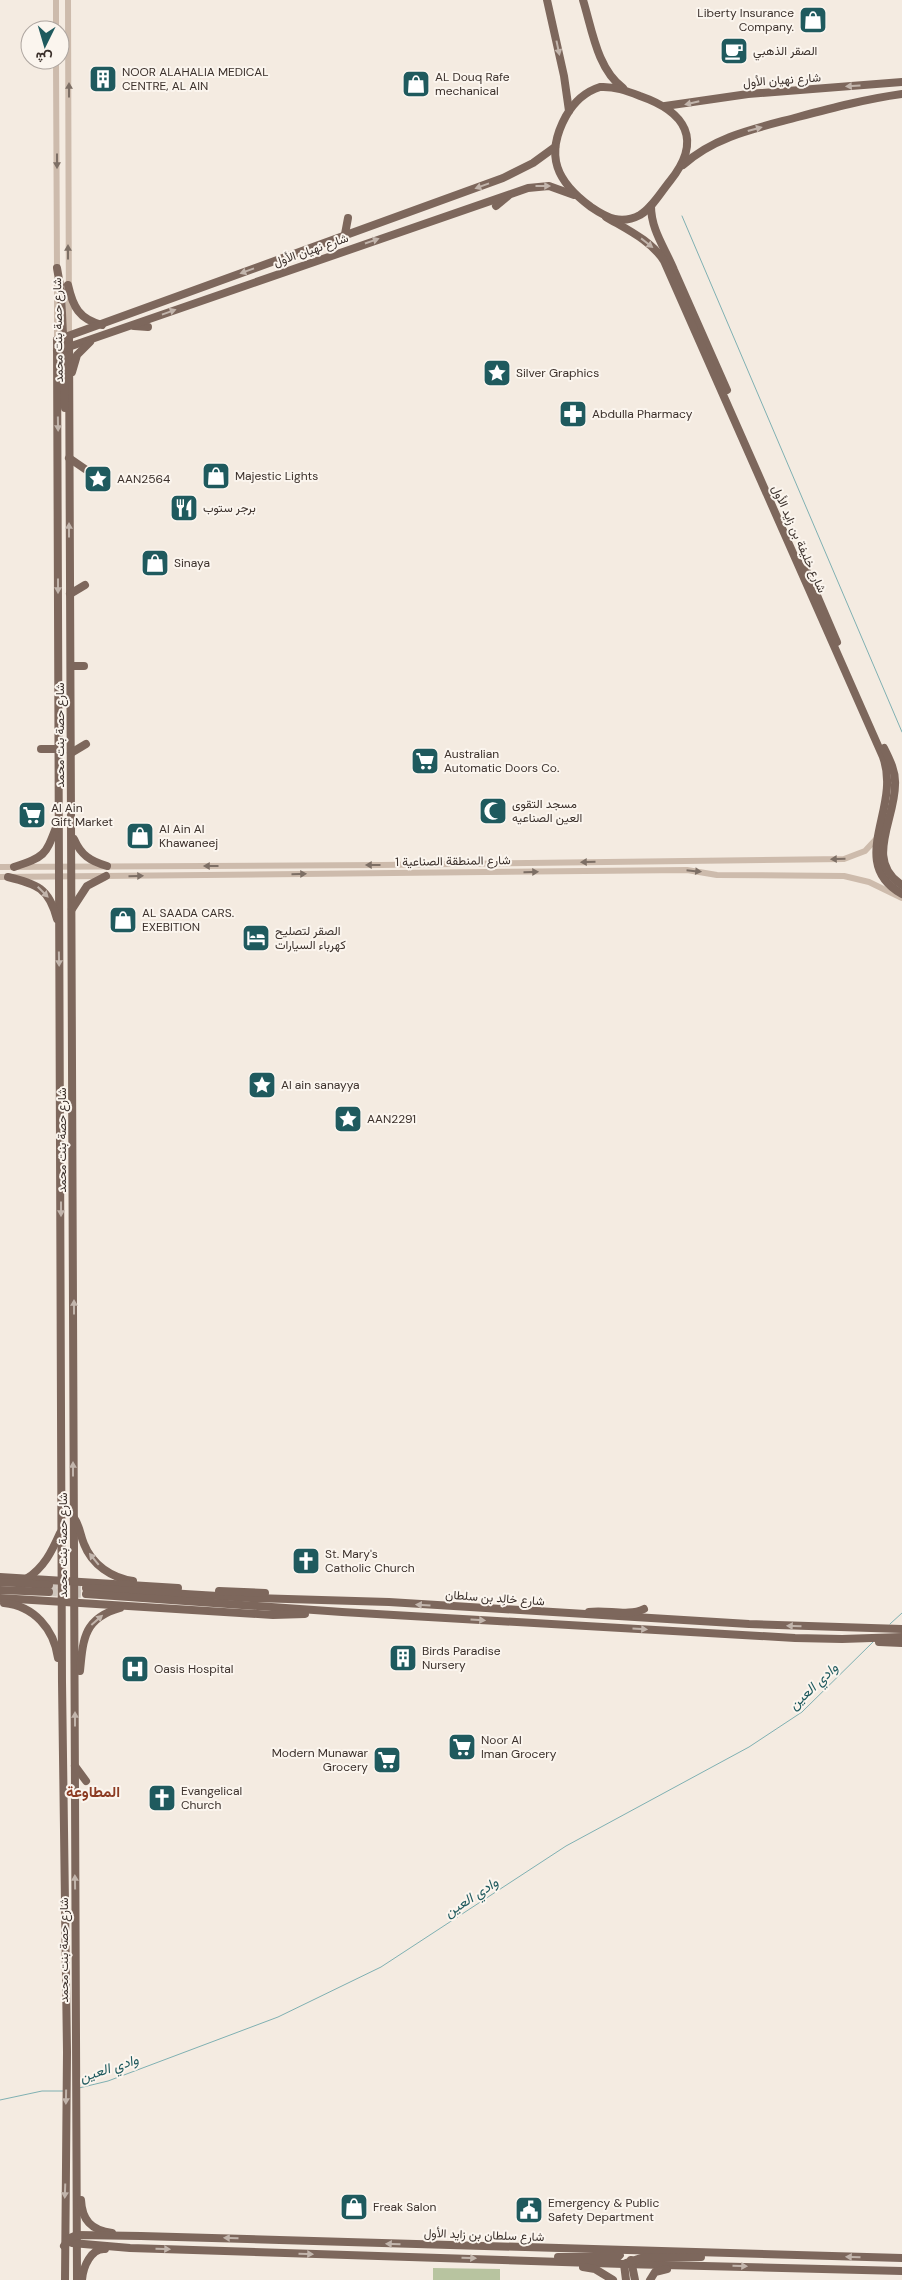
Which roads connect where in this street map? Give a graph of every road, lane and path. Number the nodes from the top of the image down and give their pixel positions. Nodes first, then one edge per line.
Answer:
1 (56, 0) edge
2 (68, 0) edge
3 (547, 0) edge
4 (583, 0) edge
5 (56, 20) edge
6 (56, 70) edge
7 (902, 82) edge
8 (632, 93) junction
9 (902, 94) edge
10 (665, 106) junction
11 (568, 112) junction
12 (555, 147) junction
13 (681, 166) junction
14 (513, 192) junction
15 (574, 194) junction
16 (496, 206) dead end
17 (651, 206) junction
18 (606, 217) junction
19 (348, 218) dead end
20 (345, 234) junction
21 (58, 268) joint
22 (68, 285) junction
23 (102, 324) junction
24 (132, 326) junction
25 (148, 327) dead end
26 (63, 338) junction
27 (94, 339) junction
28 (63, 349) junction
29 (70, 381) junction
30 (70, 418) junction
31 (69, 458) junction
32 (85, 469) dead end
33 (85, 585) dead end
34 (70, 594) junction
35 (71, 666) junction
36 (84, 666) dead end
37 (86, 744) dead end
38 (41, 749) dead end
39 (58, 749) junction
40 (71, 753) junction
41 (59, 821) junction
42 (72, 835) junction
43 (878, 836) junction
44 (632, 861) junction
45 (60, 866) junction
46 (72, 866) junction
47 (107, 866) junction
48 (273, 866) junction
49 (0, 867) edge
50 (14, 867) junction
51 (629, 870) junction
52 (264, 875) junction
53 (72, 876) junction
54 (106, 876) junction
55 (4, 877) edge
56 (60, 877) junction
57 (902, 885) edge
58 (902, 894) edge
59 (902, 898) edge
60 (72, 911) junction
61 (59, 928) junction
62 (74, 1517) junction
63 (62, 1529) junction
64 (0, 1577) edge
65 (26, 1579) junction
66 (62, 1581) junction
67 (0, 1582) edge
68 (74, 1582) junction
69 (152, 1586) junction
70 (0, 1590) edge
71 (0, 1598) edge
72 (326, 1600) junction
73 (0, 1602) edge
74 (62, 1602) junction
75 (74, 1603) junction
76 (133, 1606) junction
77 (644, 1609) dead end
78 (325, 1611) junction
79 (575, 1615) junction
80 (902, 1624) edge
81 (843, 1628) junction
82 (902, 1630) edge
83 (902, 1637) edge
84 (842, 1639) junction
85 (902, 1643) edge
86 (62, 1682) junction
87 (75, 1698) junction
88 (75, 1766) junction
89 (86, 1781) dead end
90 (71, 2052) junction
91 (76, 2177) junction
92 (77, 2235) junction
93 (142, 2236) junction
94 (65, 2241) junction
95 (77, 2244) junction
96 (130, 2248) junction
97 (618, 2251) junction
98 (628, 2251) junction
99 (715, 2253) junction
100 (902, 2258) edge
101 (539, 2261) junction
102 (629, 2263) junction
103 (691, 2265) junction
104 (902, 2271) edge
105 (65, 2280) edge
106 (77, 2280) edge
107 (82, 2280) edge
108 (613, 2280) edge
109 (626, 2280) edge
110 (635, 2280) edge
111 (650, 2280) edge

1 - 5 street
22 -> 2 street, شارع حصة بنت محمد
3 -> 11 main road
4 - 8 main road
6 -> 21 street, شارع حصة بنت محمد
7 -> 10 main road, شارع نهيان الأول
8 - 10 main road
8 - 11 main road
13 -> 9 main road
10 - 13 main road
11 - 12 main road
12 - 15 main road
12 -> 20 main road, شارع نهيان الأول
13 - 17 main road
14 -> 15 main road, شارع نهيان الأول
14 - 16 main road
24 -> 14 main road, شارع نهيان الأول
15 - 18 main road
17 - 18 main road
17 - 57 main road, شارع خليفة بن زايد الأول
18 -> 43 main road, شارع خليفة بن زايد الأول
19 - 20 main road
20 -> 23 main road, شارع نهيان الأول
21 - 26 main road
22 - 23 main road
22 - 26 street, شارع حصة بنت محمد
23 - 26 main road, شارع نهيان الأول
24 - 25 main road
24 - 27 main road, شارع نهيان الأول
26 - 28 main road, شارع حصة بنت محمد
26 - 28 main road
27 - 28 main road, شارع نهيان الأول
27 - 29 main road
28 - 29 main road, شارع حصة بنت محمد
28 - 30 main road
28 -> 39 main road, شارع حصة بنت محمد
29 - 30 main road, شارع حصة بنت محمد
30 - 31 main road, شارع حصة بنت محمد
31 - 32 main road
34 -> 31 main road, شارع حصة بنت محمد
33 - 34 main road
34 - 35 main road, شارع حصة بنت محمد
35 - 36 main road
35 - 40 main road, شارع حصة بنت محمد
37 - 40 main road
38 - 39 main road
39 - 41 main road, شارع حصة بنت محمد
40 - 42 main road, شارع حصة بنت محمد
41 - 45 main road, شارع حصة بنت محمد
41 - 50 main road
42 - 46 main road, شارع حصة بنت محمد
42 - 47 main road
43 -> 44 street, شارع المنطقة الصناعية 1
43 - 58 main road, شارع خليفة بن زايد الأول
44 -> 48 street, شارع المنطقة الصناعية 1
44 - 51 street
45 - 46 street, شارع المنطقة الصناعية 1
45 - 50 street, شارع المنطقة الصناعية 1
45 - 56 main road, شارع حصة بنت محمد
46 - 47 street, شارع المنطقة الصناعية 1
46 - 53 main road, شارع حصة بنت محمد
48 -> 47 street, شارع المنطقة الصناعية 1
48 - 52 street
49 - 50 street, شارع المنطقة الصناعية 1
52 -> 51 street, شارع المنطقة الصناعية 1
51 -> 59 street, شارع المنطقة الصناعية 1
54 -> 52 street, شارع المنطقة الصناعية 1
53 - 54 street, شارع المنطقة الصناعية 1
53 - 56 street, شارع المنطقة الصناعية 1
53 - 60 main road, شارع حصة بنت محمد
54 - 60 main road
55 - 56 street, شارع المنطقة الصناعية 1
55 -> 61 main road
56 - 61 main road, شارع حصة بنت محمد
62 -> 60 main road, شارع حصة بنت محمد
61 -> 63 main road, شارع حصة بنت محمد
62 - 68 main road, شارع حصة بنت محمد
69 -> 62 main road
63 - 65 main road
63 - 66 main road, شارع حصة بنت محمد
64 - 65 main road
65 - 66 main road
66 - 68 main road
66 - 74 main road, شارع حصة بنت محمد
67 - 70 main road
68 - 69 main road
68 - 75 main road, شارع حصة بنت محمد
69 - 72 main road
71 - 74 main road
72 - 78 main road, شارع خالِد بن سلطان
79 -> 72 main road, شارع خالِد بن سلطان
73 - 86 main road
74 - 75 main road
74 - 86 main road, شارع حصة بنت محمد
75 - 76 main road
75 - 87 main road, شارع حصة بنت محمد
76 - 78 main road
87 -> 76 main road
77 - 79 main road
78 -> 84 main road, شارع خالِد بن سلطان
81 -> 79 main road, شارع خالِد بن سلطان
80 - 81 main road
81 - 82 main road, شارع خالِد بن سلطان
83 - 84 main road, شارع خالِد بن سلطان
84 - 85 main road
86 - 90 main road, شارع حصة بنت محمد
88 -> 87 main road, شارع حصة بنت محمد
88 - 89 main road
90 -> 88 main road, شارع حصة بنت محمد
90 - 91 main road, شارع حصة بنت محمد
90 -> 94 main road, شارع حصة بنت محمد
91 - 92 main road, شارع حصة بنت محمد
91 - 93 main road
92 - 93 main road, شارع سلطان بن زايد الأول
92 - 94 main road, شارع سلطان بن زايد الأول
92 - 95 main road, شارع حصة بنت محمد
97 -> 93 main road, شارع سلطان بن زايد الأول
94 - 95 main road, شارع سلطان بن زايد الأول
94 - 105 main road, شارع حصة بنت محمد
95 - 96 main road, شارع سلطان بن زايد الأول
95 - 106 main road, شارع حصة بنت محمد
96 -> 101 main road, شارع سلطان بن زايد الأول
96 - 107 main road
97 - 98 main road, شارع سلطان بن زايد الأول
97 - 101 main road
98 - 99 main road, شارع سلطان بن زايد الأول
98 - 102 main road
100 -> 99 main road, شارع سلطان بن زايد الأول
99 - 102 main road
101 - 102 main road, شارع سلطان بن زايد الأول
101 - 108 main road
102 - 103 main road, شارع سلطان بن زايد الأول
102 - 109 main road
102 - 110 main road
103 -> 104 main road, شارع سلطان بن زايد الأول
103 - 111 main road

